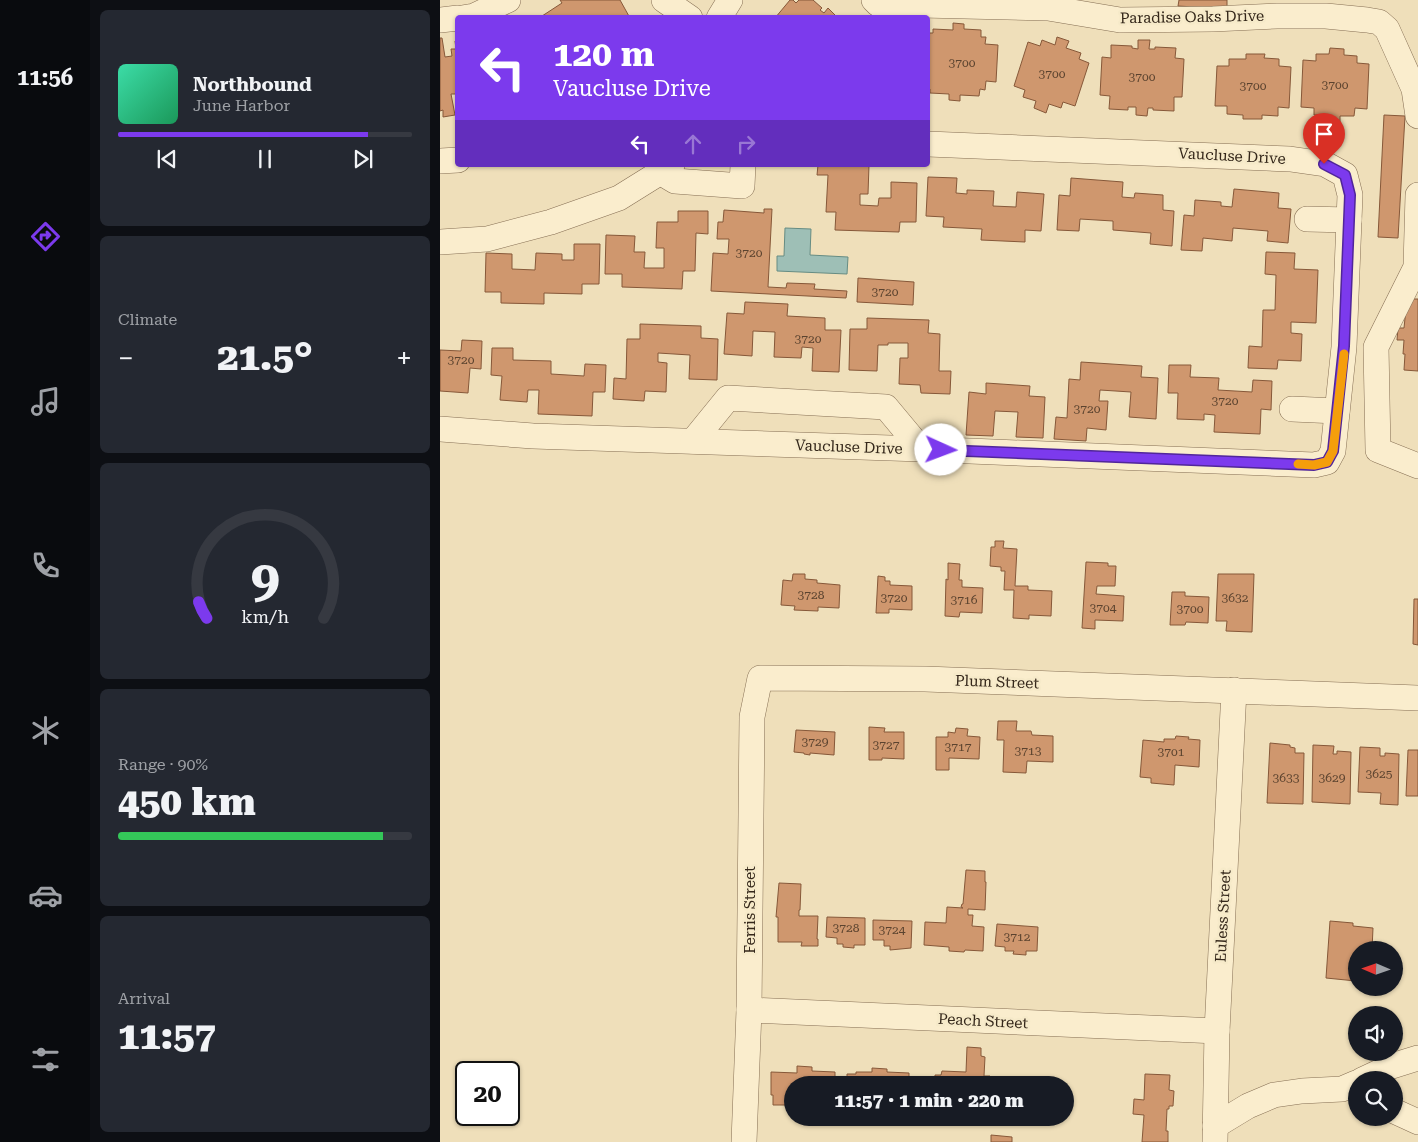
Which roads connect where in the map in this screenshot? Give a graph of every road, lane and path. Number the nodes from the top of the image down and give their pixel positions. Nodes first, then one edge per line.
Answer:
1 (508, 0) edge
2 (664, 0) edge
3 (730, 0) edge
4 (883, 7) edge
5 (1253, 8) edge
6 (1278, 8) edge
7 (473, 10) edge
8 (686, 15) edge
9 (721, 15) edge
10 (455, 18) edge
11 (440, 20) edge
12 (1416, 88) edge
13 (1418, 116) edge
14 (930, 144) edge
15 (455, 160) edge
16 (440, 162) edge
17 (743, 167) edge
18 (666, 169) edge
19 (1418, 195) edge
20 (1307, 219) dead end
21 (1349, 220) junction
22 (440, 242) edge
23 (1292, 409) dead end
24 (1337, 411) junction
25 (440, 429) edge
26 (693, 441) junction
27 (921, 449) junction
28 (1418, 466) edge
29 (760, 678) joint
30 (1234, 690) junction
31 (1418, 698) edge
32 (749, 1010) junction
33 (1217, 1031) junction
34 (1418, 1058) edge
35 (1383, 1071) edge
36 (1348, 1087) edge
37 (1403, 1115) edge
38 (1418, 1122) edge
39 (1215, 1134) edge
40 (744, 1142) edge

1 - 7 street
2 - 8 street
3 - 9 street
4 - 5 street, Paradise Oaks Drive
5 - 6 street, Paradise Oaks Drive
6 - 12 street, Paradise Oaks Drive
10 - 11 street
12 - 13 street, Paradise Oaks Drive
14 - 21 street, Vaucluse Drive
15 - 16 street
17 - 18 street
18 - 22 street
19 - 28 street
20 - 21 street
21 - 24 street, Vaucluse Drive
23 - 24 street
24 - 27 street, Vaucluse Drive
25 - 26 street, Vaucluse Drive
26 - 27 street, Vaucluse Drive
26 - 27 street
29 - 30 street, Plum Street
29 - 32 street, Ferris Street
30 - 31 street, Plum Street
30 - 33 street, Euless Street
32 - 33 street, Peach Street
32 - 40 street, Ferris Street
33 - 39 street, Euless Street
34 - 35 street
36 - 39 street
37 - 38 street

